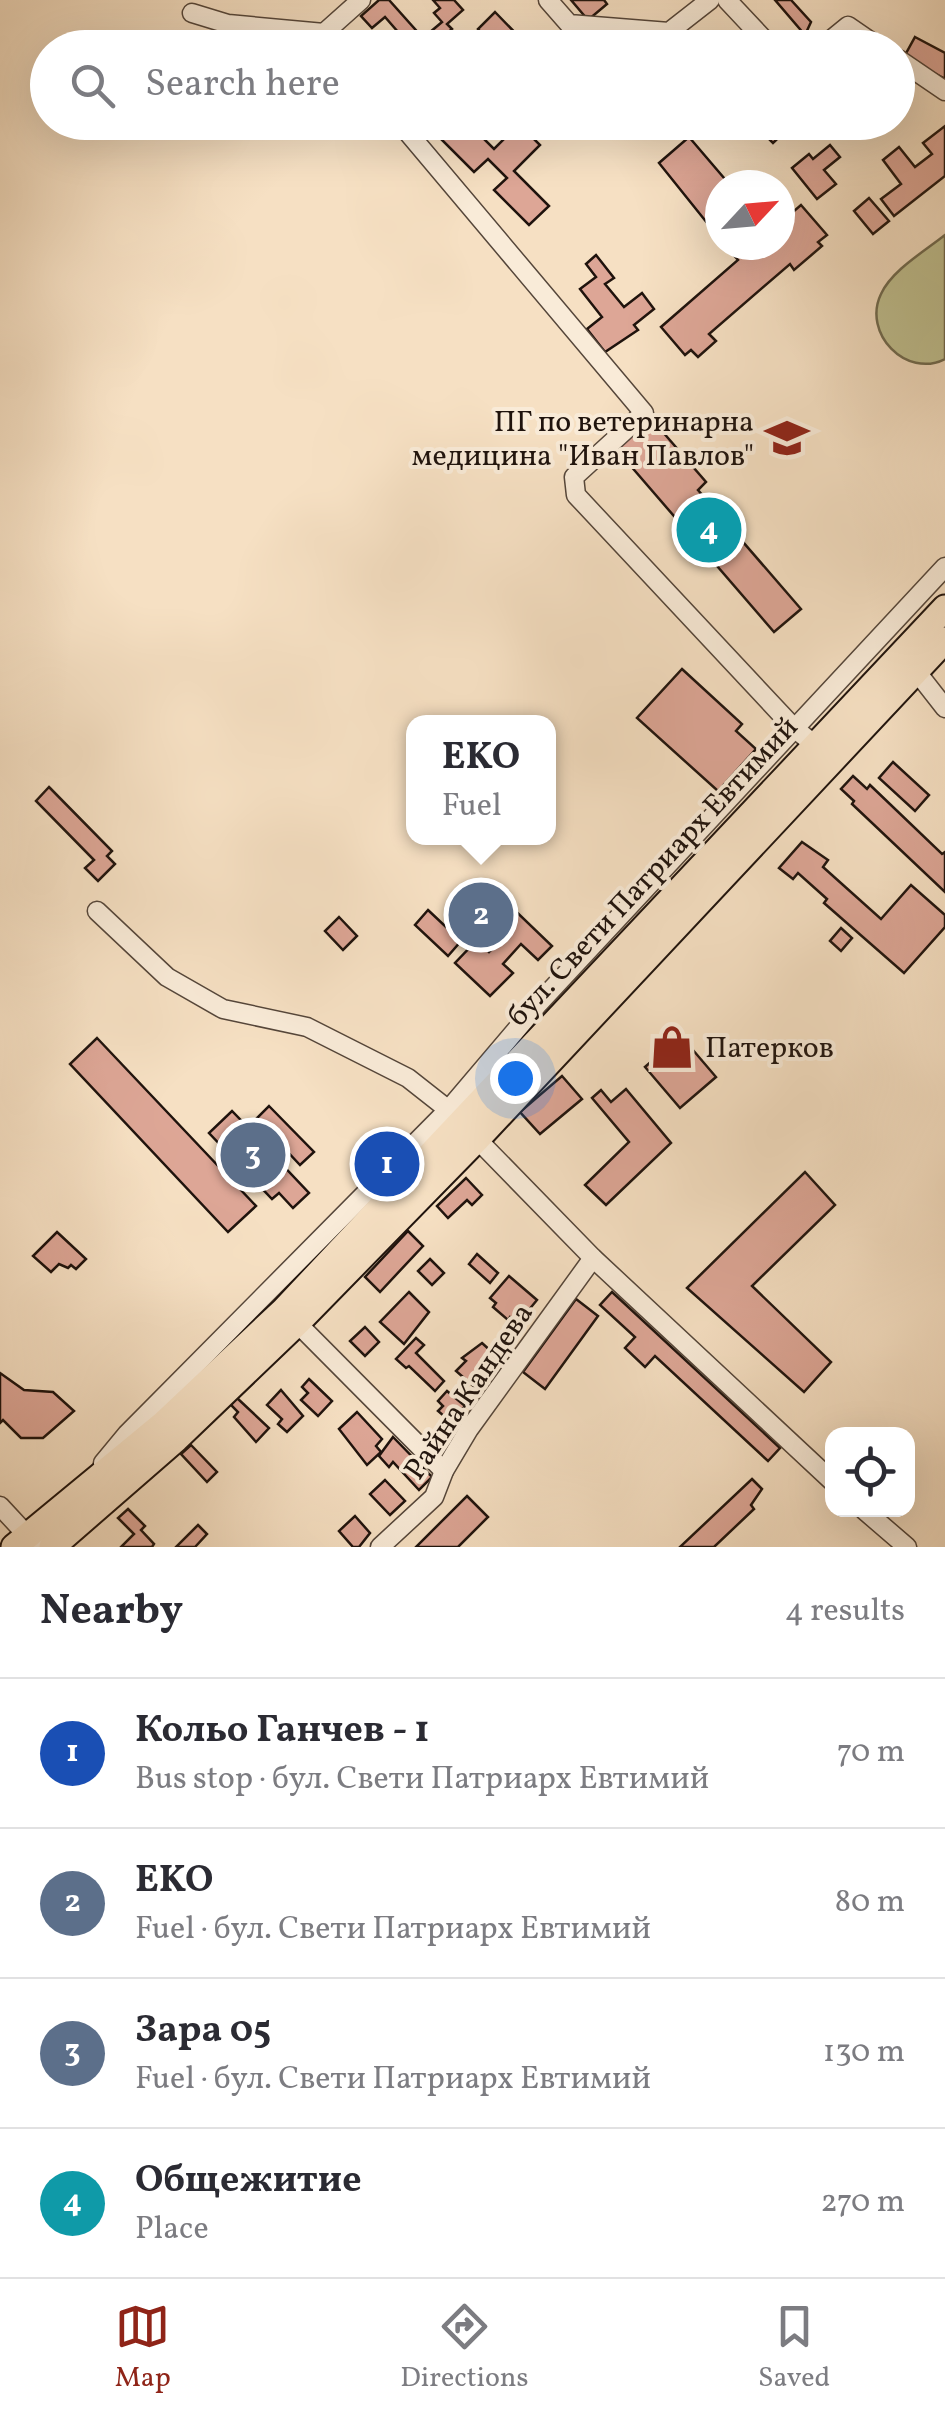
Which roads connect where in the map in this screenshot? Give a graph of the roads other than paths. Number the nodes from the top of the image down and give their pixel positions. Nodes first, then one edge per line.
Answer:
1 (361, 0) edge
2 (548, 0) edge
3 (710, 0) edge
4 (727, 0) edge
5 (192, 13) dead end
6 (266, 30) edge
7 (338, 30) edge
8 (645, 30) edge
9 (672, 30) edge
10 (755, 30) edge
11 (915, 71) edge
12 (945, 91) edge
13 (414, 140) edge
14 (945, 567) edge
15 (945, 608) edge
16 (945, 640) edge
17 (909, 662) junction
18 (945, 708) edge
19 (794, 728) junction
20 (816, 745) junction
21 (97, 911) dead end
22 (462, 1123) junction
23 (593, 1258) junction
24 (297, 1323) junction
25 (444, 1471) junction
26 (825, 1474) edge
27 (0, 1506) edge
28 (872, 1517) edge
29 (26, 1543) edge
30 (52, 1547) edge
31 (380, 1547) edge
32 (906, 1547) edge

1 - 7 street
2 - 8 street
3 - 9 street
4 - 10 street
5 - 6 street
11 - 12 street
13 - 19 street
14 - 19 street
15 - 17 main road, бул. Свети Патриарх Евтимий
16 - 17 main road, бул. Свети Патриарх Евтимий
17 - 18 street
17 - 20 main road, бул. Свети Патриарх Евтимий
17 - 22 main road, бул. Свети Патриарх Евтимий
19 - 20 street
19 - 22 street
20 - 22 main road, бул. Свети Патриарх Евтимий
21 - 22 street
22 - 23 street
22 - 24 main road, бул. Свети Патриарх Евтимий
22 - 29 main road, бул. Свети Патриарх Евтимий
23 - 25 street, Райна Кандева
23 - 26 street
24 - 25 street
24 - 30 main road, бул. Свети Патриарх Евтимий
25 - 31 street, Райна Кандева
27 - 29 street
28 - 32 street

